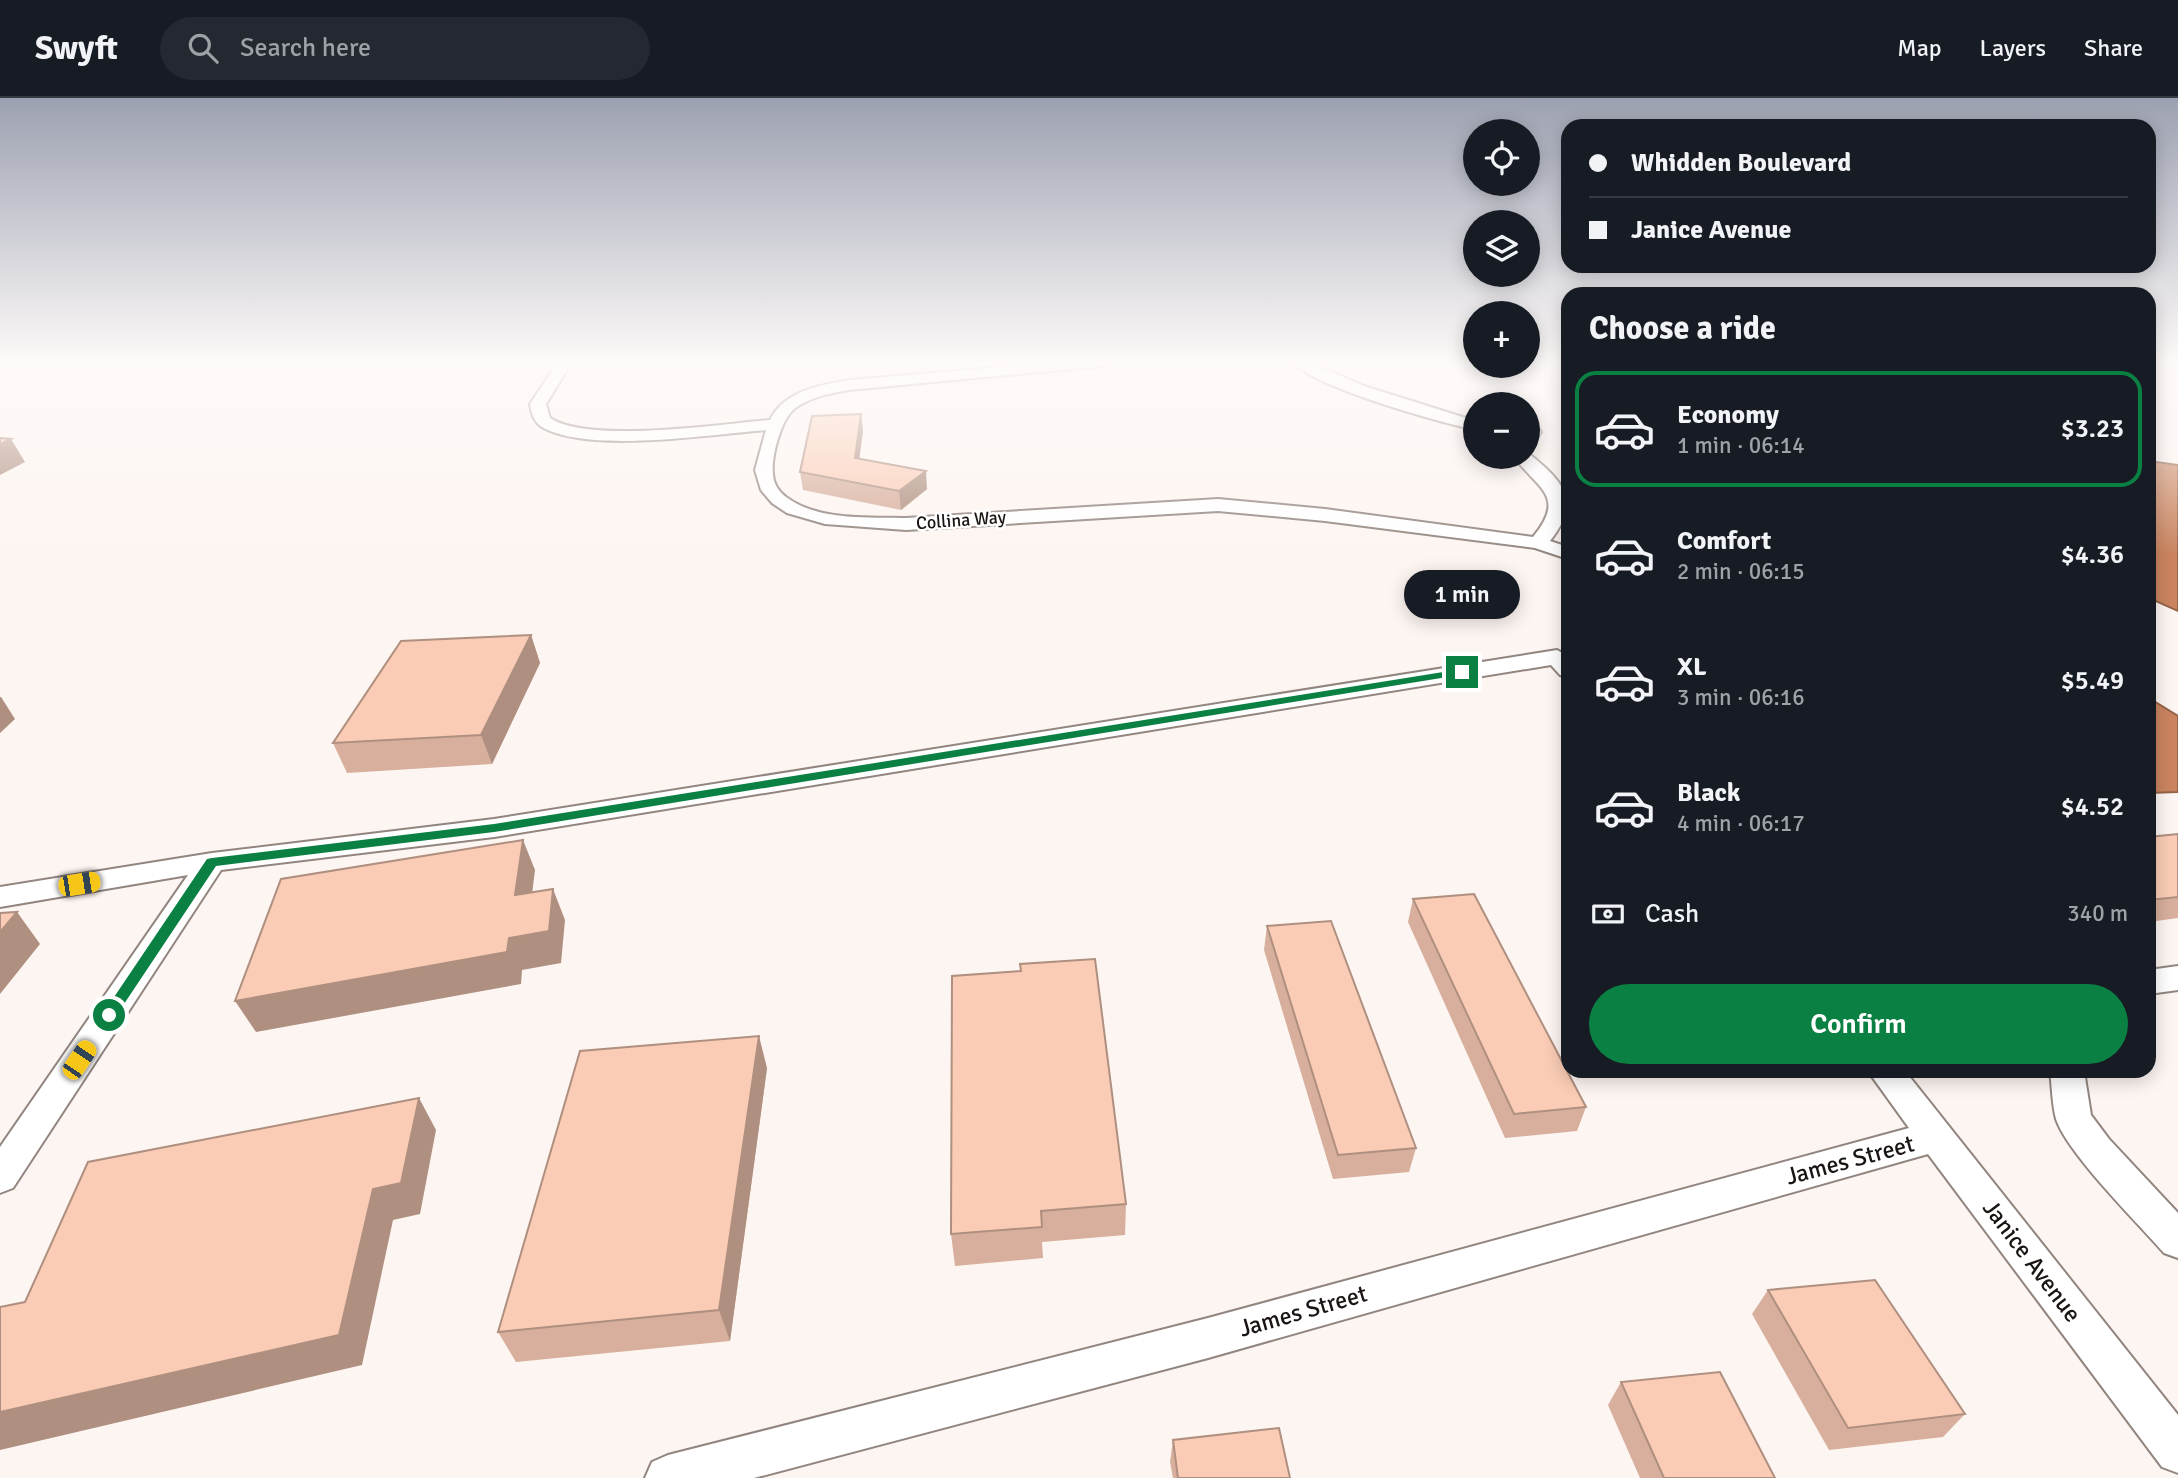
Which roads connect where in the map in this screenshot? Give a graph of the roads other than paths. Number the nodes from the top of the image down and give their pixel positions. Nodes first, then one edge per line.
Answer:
1 (568, 426) edge
2 (598, 426) edge
3 (671, 426) edge
4 (713, 426) edge
5 (777, 426) edge
6 (1534, 469) edge
7 (1538, 543) junction
8 (1561, 551) edge
9 (1561, 662) edge
10 (212, 862) junction
11 (0, 897) edge
12 (2178, 978) edge
13 (2156, 981) edge
14 (1891, 1078) edge
15 (2068, 1078) edge
16 (1937, 1136) junction
17 (0, 1177) edge
18 (2178, 1240) edge
19 (2178, 1451) edge
20 (668, 1478) edge

1 - 4 street
2 - 3 street
5 - 7 street, Collina Way
6 - 7 street
7 - 8 street, Collina Way
9 - 10 street
10 - 11 street
10 - 17 street
12 - 13 street
14 - 16 street, Janice Avenue
15 - 18 street
16 - 19 street, Janice Avenue
16 - 20 street, James Street

